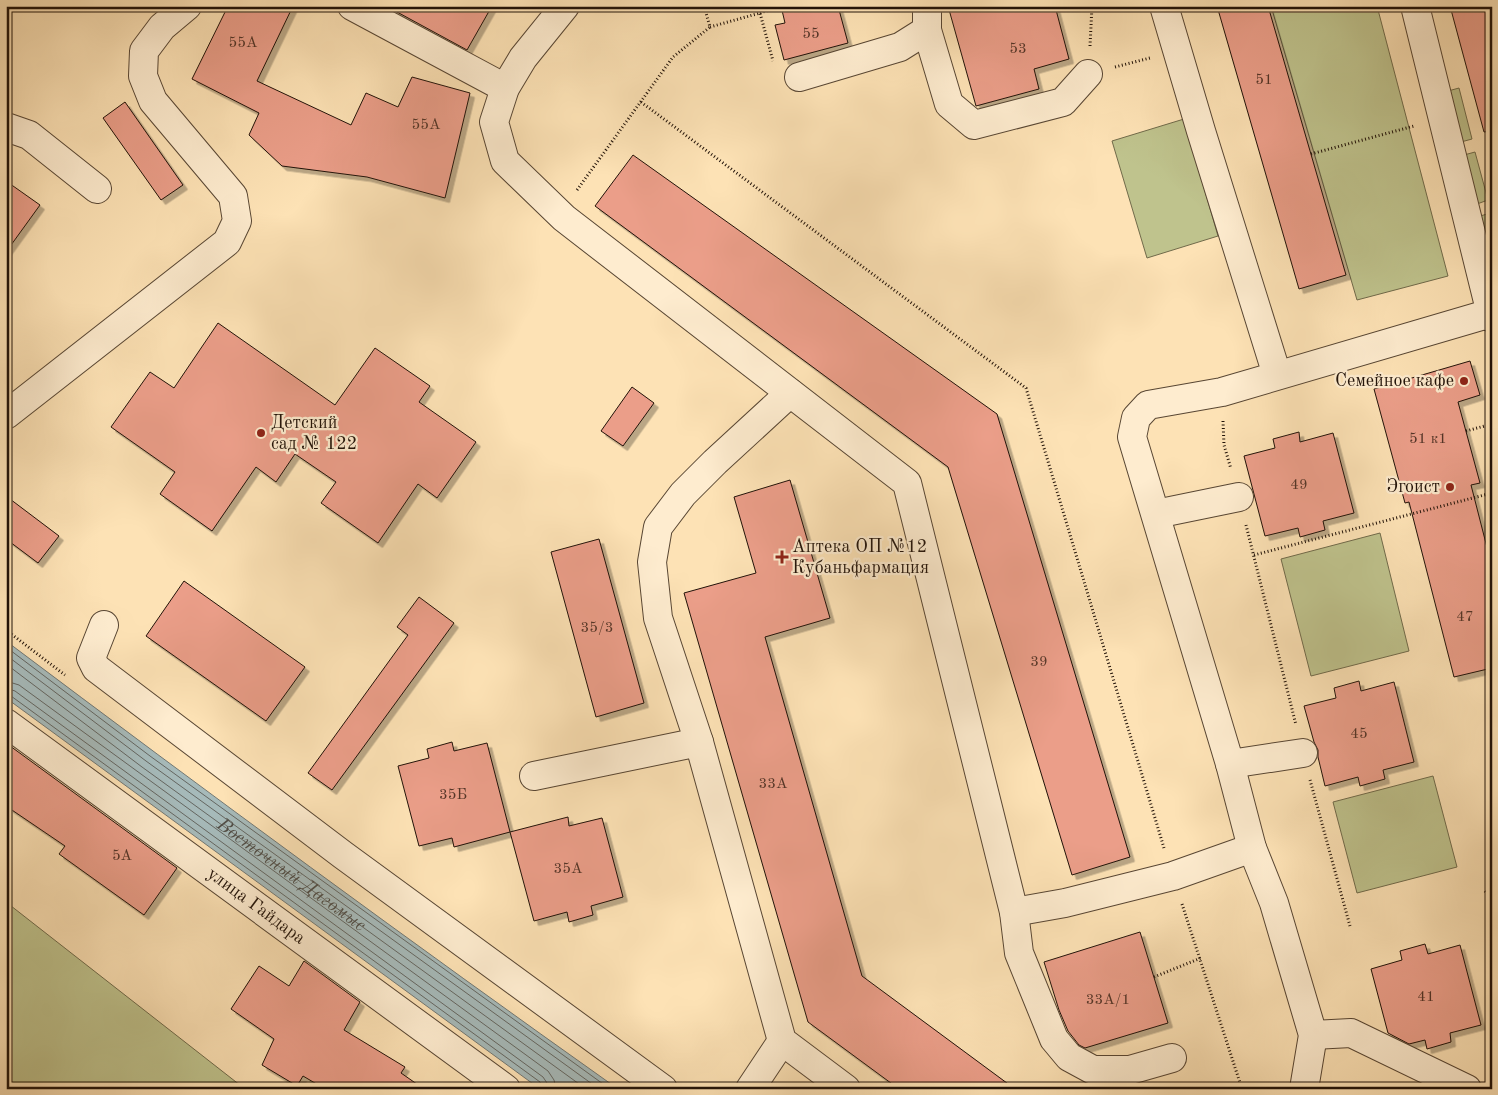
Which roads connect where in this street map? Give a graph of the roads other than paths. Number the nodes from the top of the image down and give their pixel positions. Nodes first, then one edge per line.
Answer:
1 (187, 6) edge
2 (352, 6) edge
3 (565, 6) edge
4 (1164, 6) edge
5 (1415, 6) edge
6 (927, 18) edge
7 (1088, 74) road end
8 (799, 78) road end
9 (505, 88) junction
10 (6, 127) edge
11 (97, 189) dead end
12 (1491, 315) edge
13 (1276, 375) junction
14 (790, 392) junction
15 (6, 415) edge
16 (1239, 497) road end
17 (1156, 514) junction
18 (104, 625) dead end
19 (6, 723) edge
20 (699, 742) junction
21 (1303, 753) road end
22 (1230, 764) junction
23 (534, 776) dead end
24 (1252, 848) junction
25 (1014, 912) junction
26 (1313, 1035) junction
27 (782, 1041) junction
28 (1172, 1058) dead end
29 (1137, 1079) edge
30 (506, 1089) edge
31 (663, 1089) edge
32 (750, 1089) edge
33 (846, 1089) edge
34 (1304, 1089) edge
35 (1467, 1089) edge

1 - 15 street
2 - 9 street
3 - 9 street
4 - 13 street
5 - 12 street
6 - 7 street
6 - 8 street
9 - 14 street
10 - 11 street
12 - 13 street
13 - 17 street
14 - 20 street
14 - 25 street
16 - 17 street
17 - 22 street
18 - 31 street
19 - 30 street, улица Гайдара
20 - 23 street
20 - 27 street
21 - 22 street
22 - 24 street
24 - 25 street
24 - 26 street
25 - 29 street
26 - 34 street
26 - 35 street
27 - 32 street
27 - 33 street
28 - 29 street

